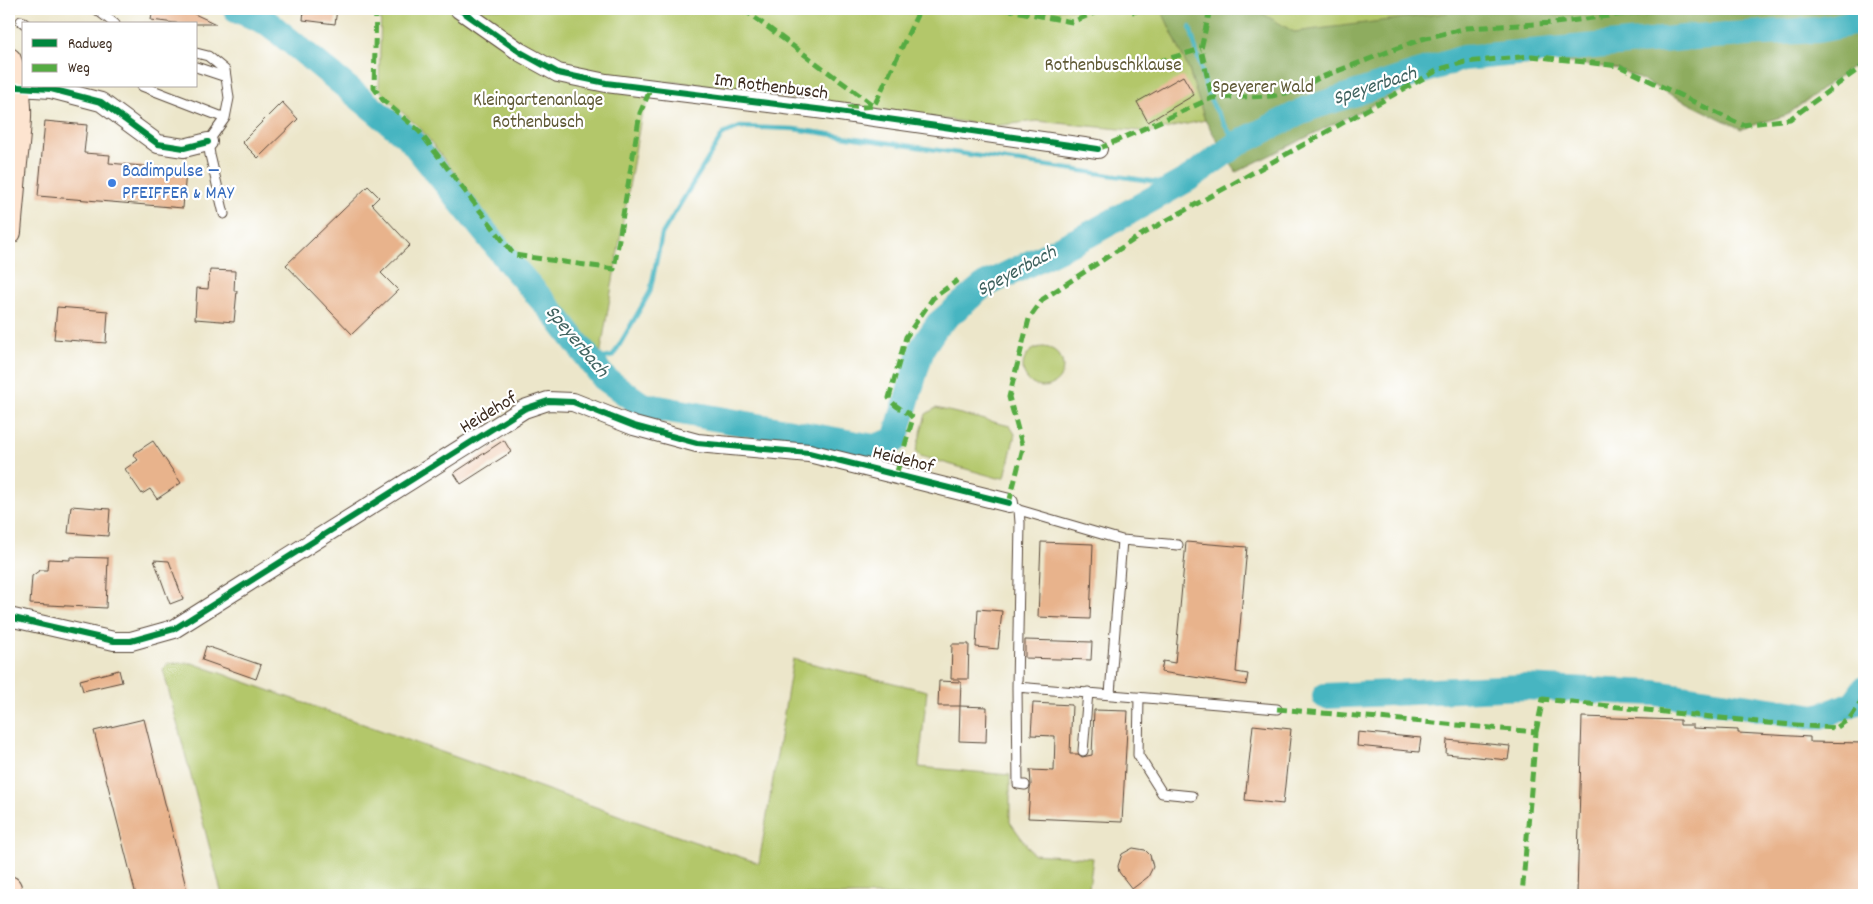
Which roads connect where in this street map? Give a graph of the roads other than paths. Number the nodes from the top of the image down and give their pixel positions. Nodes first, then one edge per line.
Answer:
1 (96, 9) edge
2 (459, 9) edge
3 (112, 22) edge
4 (198, 53) edge
5 (9, 60) edge
6 (198, 68) edge
7 (226, 77) junction
8 (18, 87) junction
9 (22, 87) edge
10 (34, 88) edge
11 (147, 88) edge
12 (225, 118) junction
13 (208, 142) junction
14 (1098, 149) dead end
15 (224, 214) dead end
16 (9, 232) edge
17 (1014, 506) junction
18 (1122, 540) junction
19 (1178, 545) dead end
20 (9, 617) edge
21 (1017, 687) junction
22 (1088, 692) junction
23 (1110, 694) junction
24 (1139, 697) junction
25 (1277, 709) dead end
26 (1083, 751) dead end
27 (1025, 785) dead end
28 (1192, 796) dead end
29 (9, 888) edge
30 (10, 895) edge

1 - 3 lane
2 - 14 street, Im Rothenbusch
4 - 7 lane
5 - 8 street
6 - 7 lane
7 - 12 lane
8 - 9 street
8 - 16 street
10 - 13 street
11 - 12 lane
12 - 13 lane
13 - 15 lane
17 - 18 lane
17 - 20 street, Heidehof
17 - 21 lane
18 - 19 lane
18 - 23 lane
21 - 22 lane
21 - 27 lane
22 - 23 lane
22 - 26 lane
23 - 24 lane
24 - 25 lane
24 - 28 lane
29 - 30 street

